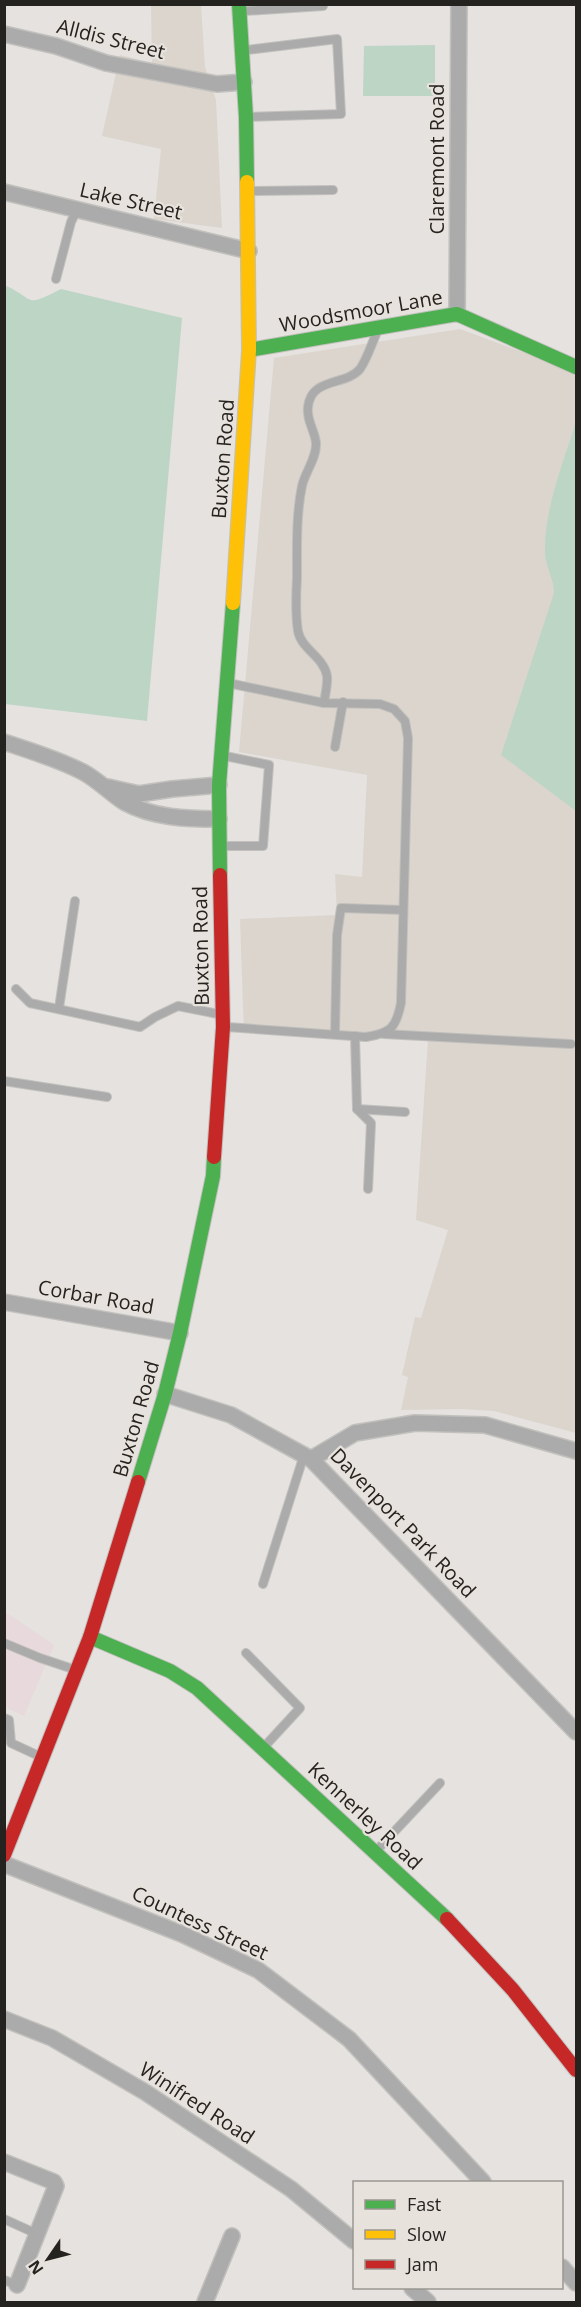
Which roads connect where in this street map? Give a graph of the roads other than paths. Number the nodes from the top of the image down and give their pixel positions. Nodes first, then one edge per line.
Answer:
1 (459, 4) edge
2 (323, 6) edge
3 (239, 8) edge
4 (4, 34) edge
5 (243, 51) junction
6 (244, 82) junction
7 (246, 117) junction
8 (333, 190) dead end
9 (248, 191) junction
10 (4, 192) edge
11 (77, 210) junction
12 (249, 251) junction
13 (56, 279) dead end
14 (457, 314) junction
15 (379, 327) junction
16 (249, 350) junction
17 (576, 367) edge
18 (226, 682) junction
19 (343, 702) junction
20 (324, 703) junction
21 (4, 742) edge
22 (335, 747) dead end
23 (221, 756) junction
24 (219, 785) junction
25 (105, 786) junction
26 (219, 819) junction
27 (219, 846) junction
28 (75, 902) dead end
29 (403, 910) junction
30 (16, 989) dead end
31 (58, 1008) junction
32 (223, 1021) junction
33 (336, 1034) junction
34 (384, 1034) junction
35 (355, 1036) junction
36 (571, 1044) dead end
37 (4, 1082) edge
38 (107, 1097) dead end
39 (357, 1109) junction
40 (405, 1112) dead end
41 (368, 1189) dead end
42 (4, 1302) edge
43 (180, 1333) junction
44 (165, 1394) junction
45 (576, 1451) edge
46 (307, 1457) junction
47 (263, 1584) dead end
48 (90, 1637) junction
49 (4, 1642) edge
50 (246, 1653) dead end
51 (77, 1670) junction
52 (4, 1718) edge
53 (576, 1732) edge
54 (263, 1748) junction
55 (43, 1758) junction
56 (440, 1783) dead end
57 (376, 1851) junction
58 (5, 1855) edge
59 (4, 2019) edge
60 (576, 2070) edge
61 (4, 2162) edge
62 (482, 2181) edge
63 (4, 2219) edge
64 (37, 2234) junction
65 (232, 2236) dead end
66 (353, 2240) edge
67 (563, 2269) edge
68 (10, 2282) edge
69 (576, 2283) edge
70 (413, 2289) edge
71 (204, 2302) edge
72 (428, 2302) edge

1 - 14 street, Claremont Road
2 - 3 lane
3 - 5 main road, Buxton Road
4 - 6 street, Alldis Street
5 - 6 main road, Buxton Road
5 - 7 lane
6 - 7 main road, Buxton Road
7 - 9 main road, Buxton Road
8 - 9 lane
9 - 12 main road, Buxton Road
10 - 11 street, Lake Street
11 - 12 street, Lake Street
11 - 13 lane
12 - 16 main road, Buxton Road
14 - 15 main road, Woodsmoor Lane
14 - 17 main road, Woodsmoor Lane
15 - 16 main road, Woodsmoor Lane
15 - 20 lane
16 - 18 main road, Buxton Road
18 - 20 lane
18 - 23 main road, Buxton Road
19 - 20 lane
19 - 22 lane
19 - 29 lane
21 - 25 street
23 - 24 main road, Buxton Road
23 - 27 lane
24 - 25 street
24 - 26 main road, Buxton Road
25 - 26 street
26 - 27 main road, Buxton Road
27 - 32 main road, Buxton Road
28 - 31 lane
29 - 33 lane
29 - 34 lane
30 - 31 lane
31 - 32 lane
32 - 33 lane
32 - 43 main road, Buxton Road
33 - 35 lane
34 - 35 lane
34 - 36 lane
35 - 39 lane
37 - 38 lane
39 - 40 lane
39 - 41 lane
42 - 43 street, Corbar Road
43 - 44 main road, Buxton Road
44 - 46 street, Davenport Park Road
44 - 48 main road, Buxton Road
45 - 46 street
46 - 47 lane
46 - 53 street, Davenport Park Road
48 - 51 main road, Buxton Road
48 - 54 main road, Kennerley Road
49 - 51 lane
50 - 54 lane
51 - 55 main road, Buxton Road
52 - 55 lane
54 - 57 main road, Kennerley Road
55 - 58 main road, Buxton Road
56 - 57 lane
57 - 60 main road, Kennerley Road
58 - 62 street, Countess Street
59 - 66 street, Winifred Road
61 - 64 street
63 - 64 lane
64 - 68 street
65 - 71 street
67 - 69 street
70 - 72 street

